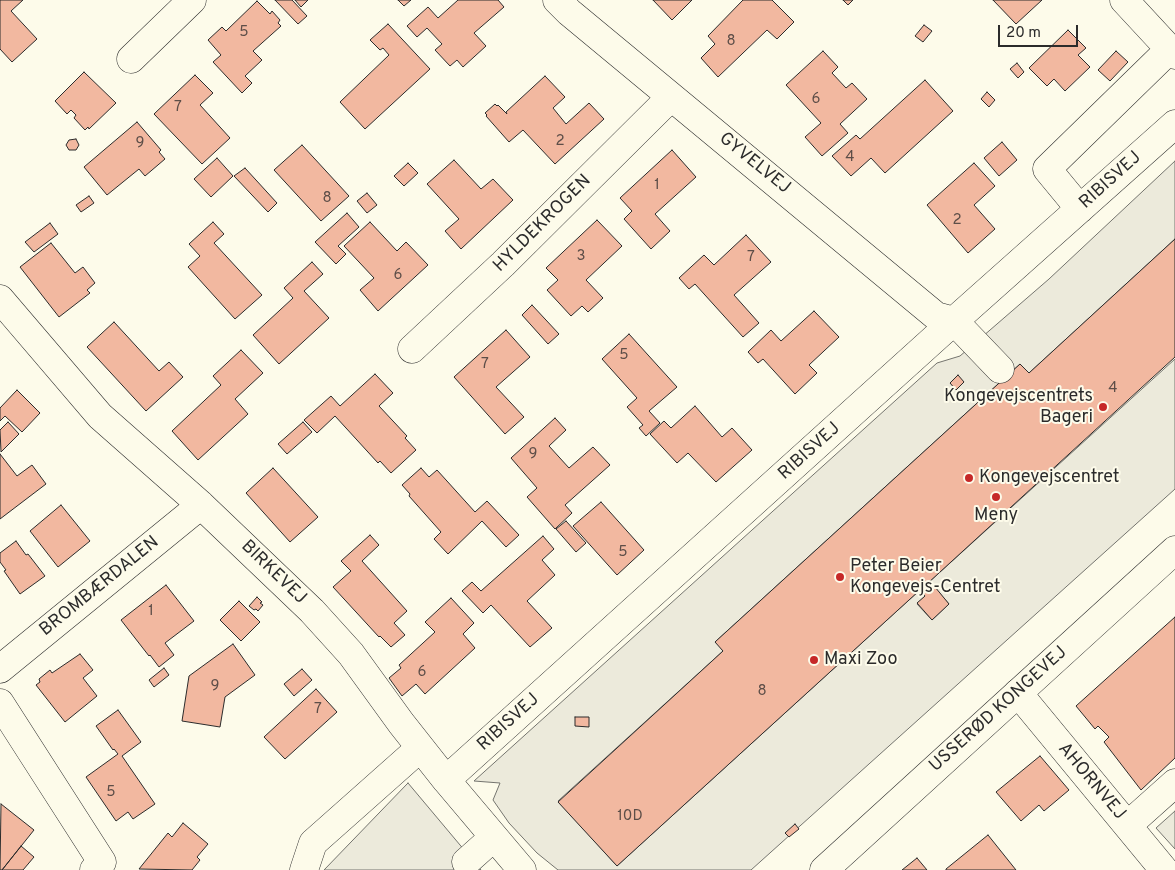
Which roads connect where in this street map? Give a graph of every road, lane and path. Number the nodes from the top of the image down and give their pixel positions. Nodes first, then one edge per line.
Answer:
1 (192, 0) edge
2 (557, 0) edge
3 (1124, 0) edge
4 (1172, 52) edge
5 (131, 59) dead end
6 (671, 97) junction
7 (1175, 124) edge
8 (1080, 209) junction
9 (0, 299) edge
10 (954, 321) junction
11 (412, 349) dead end
12 (1000, 368) dead end
13 (201, 505) junction
14 (1175, 550) edge
15 (0, 669) edge
16 (1018, 693) junction
17 (0, 703) edge
18 (420, 748) junction
19 (446, 780) junction
20 (1175, 783) edge
21 (1128, 825) junction
22 (494, 837) junction
23 (1175, 861) edge
24 (466, 862) dead end
25 (94, 870) edge
26 (304, 870) edge
27 (522, 870) edge
28 (824, 870) edge
29 (1164, 870) edge

1 - 5 street
2 - 6 street, GYVELVEJ
3 - 4 street
4 - 8 street
6 - 10 street, GYVELVEJ
6 - 11 street, HYLDEKROGEN
7 - 8 street, RIBISVEJ
8 - 10 street, RIBISVEJ
9 - 13 street, BIRKEVEJ
10 - 12 street
10 - 19 street, RIBISVEJ
13 - 15 street, BROMBÆRDALEN
13 - 18 street, BIRKEVEJ
14 - 16 street, USSERØD KONGEVEJ
16 - 21 street, AHORNVEJ
16 - 28 street, USSERØD KONGEVEJ
17 - 25 street
18 - 19 street, BIRKEVEJ
18 - 26 street
19 - 22 street, BIRKEVEJ
20 - 21 street
21 - 29 street, AHORNVEJ
22 - 24 street
22 - 27 street, BIRKEVEJ
23 - 29 street

